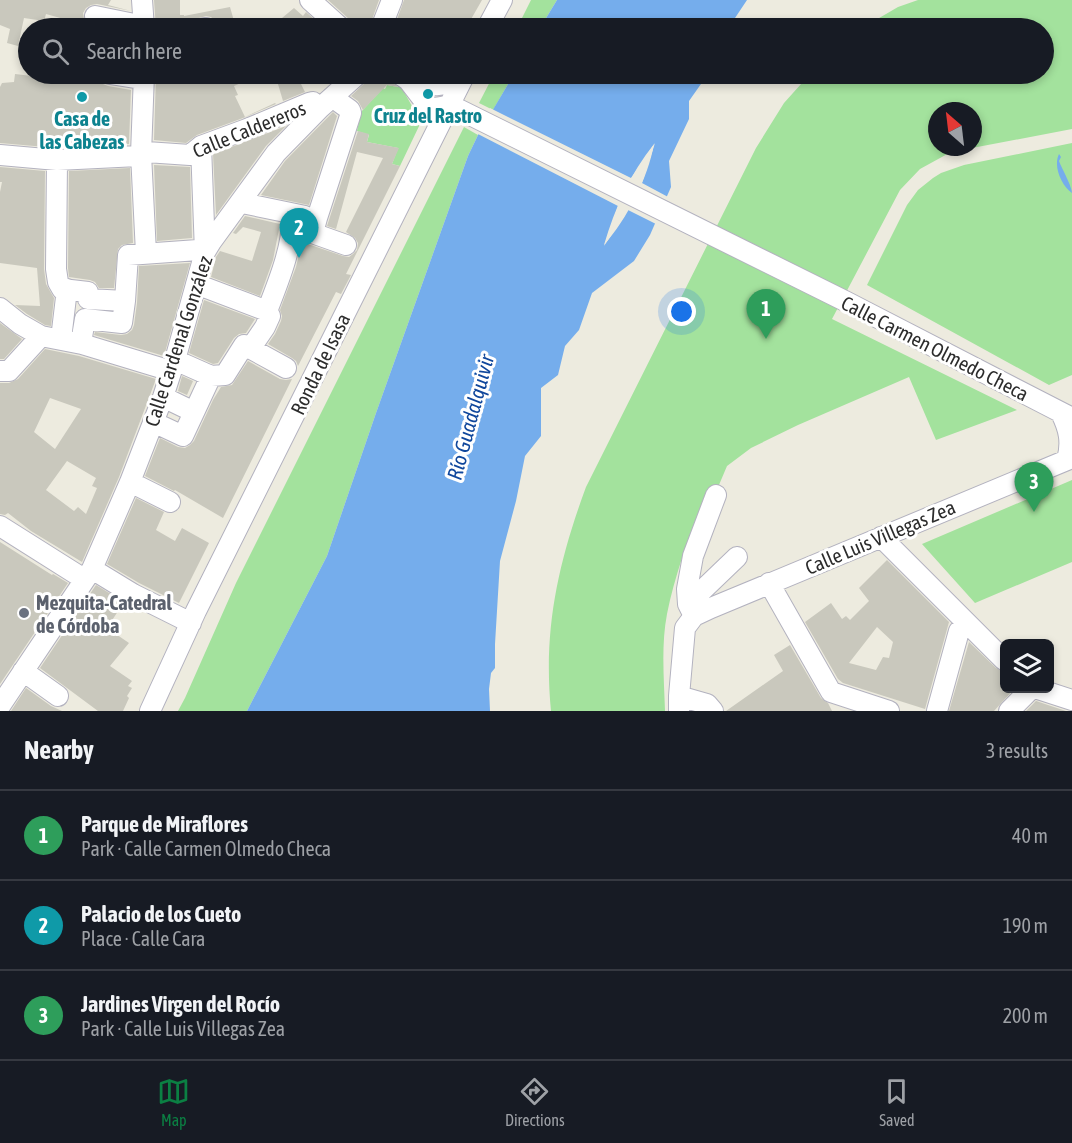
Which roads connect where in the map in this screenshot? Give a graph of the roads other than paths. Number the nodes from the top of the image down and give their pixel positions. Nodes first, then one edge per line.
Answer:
1 (142, 0) edge
2 (310, 0) edge
3 (392, 0) edge
4 (502, 0) edge
5 (95, 16) dead end
6 (104, 18) edge
7 (143, 18) edge
8 (330, 18) edge
9 (385, 18) edge
10 (492, 18) edge
11 (144, 84) edge
12 (347, 84) edge
13 (410, 84) edge
14 (423, 84) edge
15 (443, 84) edge
16 (462, 84) edge
17 (326, 102) junction
18 (457, 109) junction
19 (201, 147) junction
20 (141, 154) junction
21 (0, 155) edge
22 (57, 160) junction
23 (241, 201) junction
24 (293, 221) junction
25 (315, 225) junction
26 (346, 245) dead end
27 (205, 252) junction
28 (146, 253) junction
29 (196, 284) junction
30 (62, 286) junction
31 (125, 298) junction
32 (0, 308) edge
33 (267, 310) junction
34 (41, 336) junction
35 (61, 339) junction
36 (82, 344) junction
37 (250, 349) junction
38 (173, 366) junction
39 (286, 368) dead end
40 (0, 371) edge
41 (218, 376) junction
42 (163, 397) junction
43 (194, 412) junction
44 (1066, 416) edge
45 (153, 422) junction
46 (1070, 459) edge
47 (130, 482) junction
48 (716, 495) dead end
49 (170, 502) dead end
50 (0, 526) edge
51 (881, 537) junction
52 (737, 557) dead end
53 (88, 574) junction
54 (769, 583) junction
55 (691, 610) junction
56 (191, 623) junction
57 (967, 623) junction
58 (1000, 655) edge
59 (23, 671) junction
60 (1029, 693) edge
61 (1050, 693) edge
62 (58, 696) dead end
63 (1072, 700) edge
64 (679, 704) edge
65 (0, 706) edge
66 (150, 711) edge
67 (713, 711) edge
68 (889, 711) edge
69 (937, 711) edge
70 (1010, 711) edge

1 - 7 street
2 - 8 street
3 - 9 street
4 - 10 street
5 - 6 street
11 - 20 street
12 - 17 street, Calle Cardenal González
13 - 18 street, Calle Carmen Olmedo Checa
14 - 15 street
16 - 18 street, Ronda de Isasa
17 - 19 street, Calle Caldereros
17 - 23 street, Calle Cardenal González
17 - 25 street
18 - 44 street, Calle Carmen Olmedo Checa
18 - 56 street, Ronda de Isasa
19 - 20 street, Calle Caldereros
19 - 27 street
20 - 22 street, Calle Caldereros
20 - 28 street
21 - 22 street, Calle Caldereros
22 - 30 street
23 - 24 street
23 - 27 street, Calle Cardenal González
24 - 25 street
24 - 33 street
25 - 26 street
27 - 28 street
27 - 29 street, Calle Cardenal González
28 - 31 street
29 - 33 street
29 - 38 street, Calle Cardenal González
30 - 31 street
30 - 35 street
31 - 36 street
32 - 34 street
33 - 37 street
34 - 35 street
34 - 40 street
35 - 36 street
36 - 38 street
37 - 39 street
37 - 41 street
38 - 41 street
38 - 42 street, Calle Cardenal González
41 - 43 street
42 - 43 street
42 - 45 street, Calle Cardenal González
43 - 45 street
44 - 46 street, Calle Luis Villegas Zea
45 - 47 street, Calle Cardenal González
46 - 51 street, Calle Luis Villegas Zea
47 - 49 street
47 - 53 street, Calle Cardenal González
48 - 55 street
50 - 53 street
51 - 54 street, Calle Luis Villegas Zea
51 - 57 street
52 - 55 street
53 - 56 street
53 - 59 street, Calle Cardenal González
54 - 55 street, Calle Luis Villegas Zea
54 - 68 street
55 - 64 street
56 - 66 street, Ronda de Isasa
57 - 58 street
57 - 69 street
59 - 62 street
59 - 65 street, Calle Cardenal González
60 - 70 street
61 - 63 street
64 - 67 street

